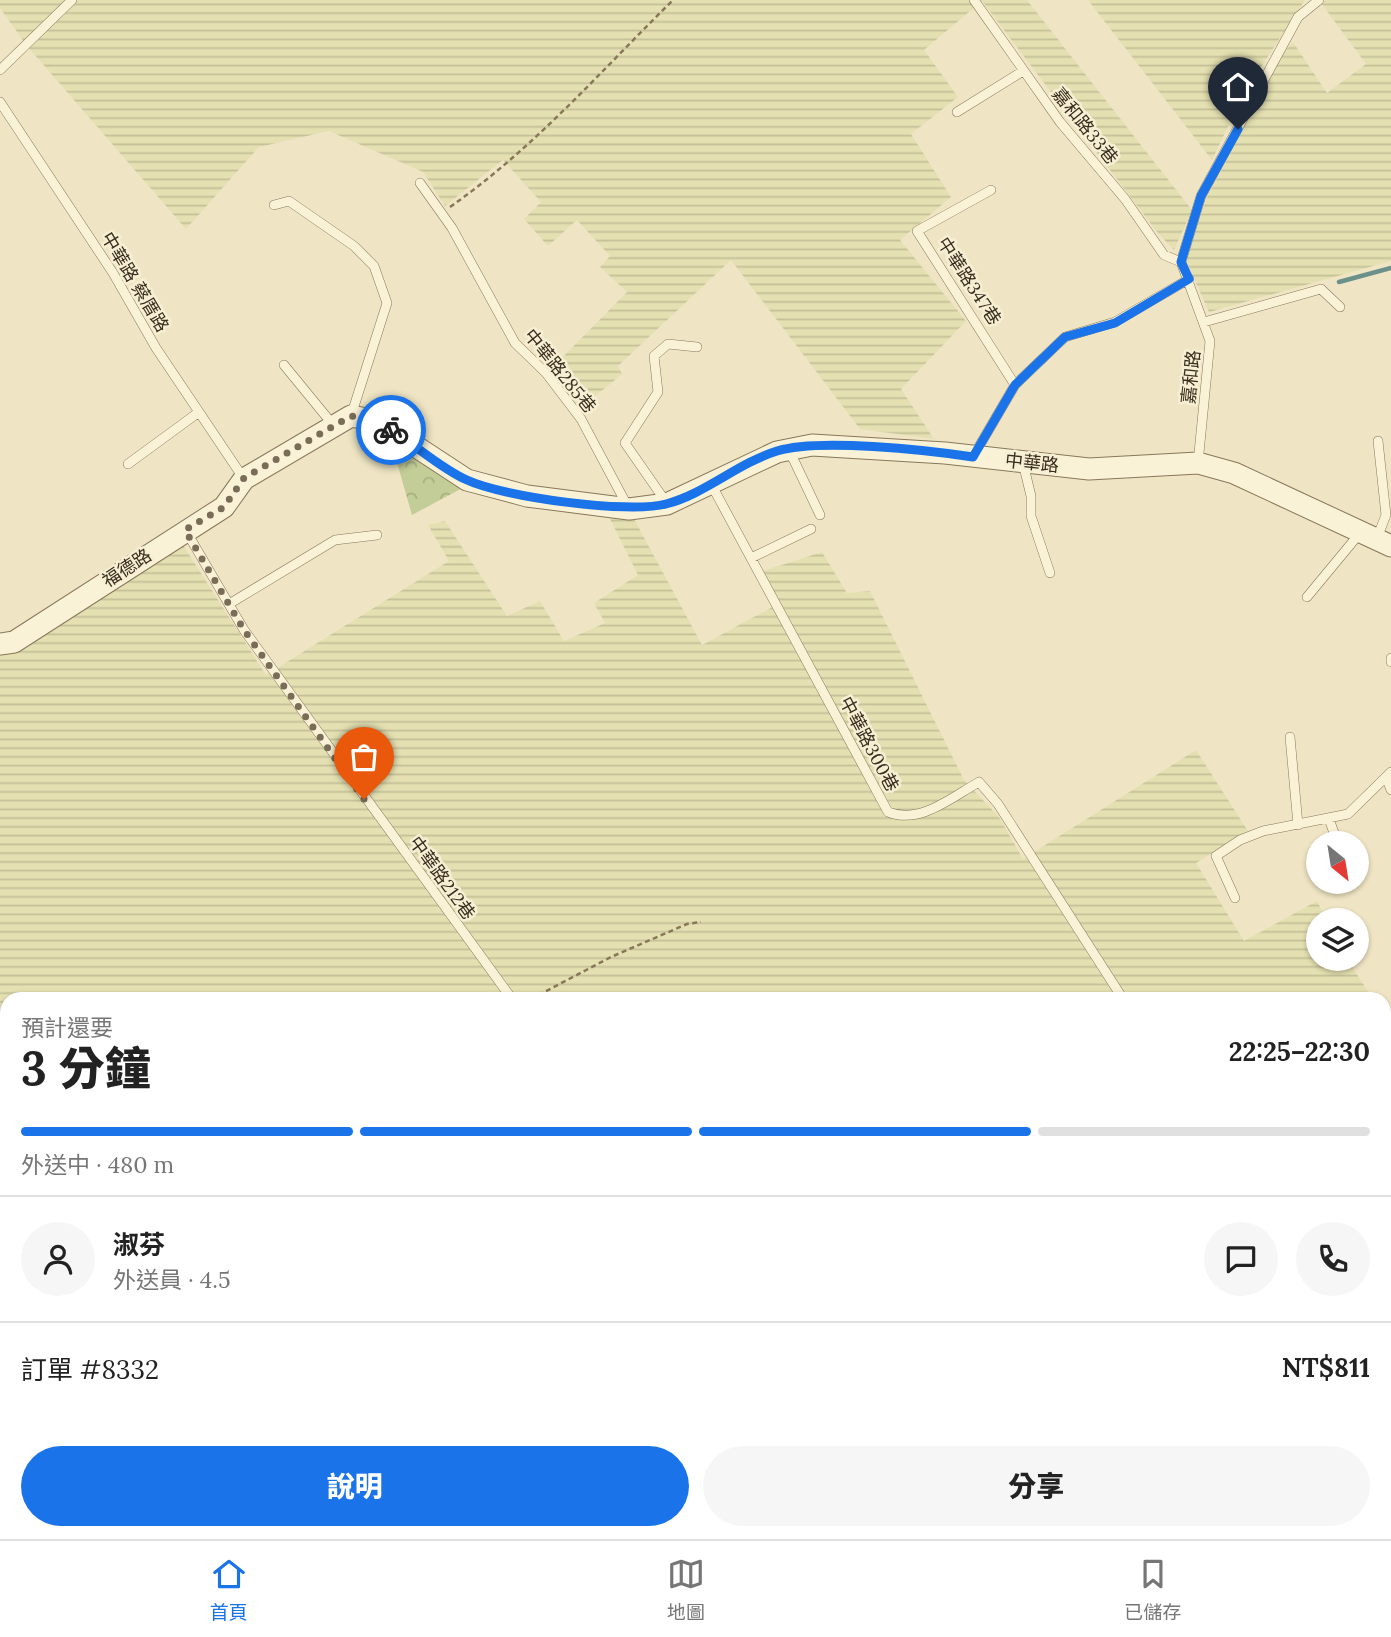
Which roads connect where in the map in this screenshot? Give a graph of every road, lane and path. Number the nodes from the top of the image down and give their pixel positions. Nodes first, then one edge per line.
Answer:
1 (72, 0) edge
2 (673, 0) edge
3 (974, 0) edge
4 (1319, 0) edge
5 (0, 69) edge
6 (1023, 71) junction
7 (0, 102) edge
8 (957, 112) dead end
9 (420, 183) dead end
10 (991, 191) dead end
11 (274, 205) dead end
12 (441, 213) junction
13 (1181, 262) junction
14 (1189, 279) junction
15 (1340, 307) dead end
16 (1204, 322) junction
17 (697, 347) dead end
18 (284, 365) dead end
19 (1015, 385) junction
20 (199, 412) junction
21 (342, 421) junction
22 (1378, 441) dead end
23 (789, 449) junction
24 (973, 457) junction
25 (1023, 462) junction
26 (1198, 463) junction
27 (128, 464) dead end
28 (244, 478) junction
29 (710, 483) junction
30 (667, 504) junction
31 (629, 509) junction
32 (820, 514) dead end
33 (810, 529) dead end
34 (185, 530) junction
35 (377, 535) dead end
36 (1376, 540) edge
37 (751, 558) junction
38 (1050, 573) dead end
39 (1307, 597) dead end
40 (229, 604) junction
41 (0, 644) edge
42 (1290, 737) dead end
43 (1389, 775) edge
44 (1391, 790) edge
45 (1329, 818) junction
46 (1298, 825) junction
47 (1334, 831) edge
48 (1235, 898) dead end
49 (701, 922) dead end
50 (507, 992) edge
51 (544, 992) edge
52 (1119, 992) edge

1 - 5 lane
2 - 12 path
3 - 6 lane, 嘉和路33巷
4 - 13 lane
6 - 8 lane
6 - 13 lane, 嘉和路33巷
7 - 20 lane, 中華路 蔡厝路
9 - 12 lane, 中華路285巷
10 - 19 lane, 中華路347巷
11 - 21 lane
12 - 31 lane, 中華路285巷
13 - 14 lane, 嘉和路
14 - 16 lane, 嘉和路
14 - 19 lane
15 - 16 lane
16 - 26 lane, 嘉和路
17 - 30 lane
18 - 21 lane
19 - 24 lane
20 - 27 lane
20 - 28 lane, 中華路 蔡厝路
21 - 28 street
21 - 31 street, 中華路
22 - 36 lane
23 - 24 street, 中華路
23 - 29 street, 中華路
23 - 32 lane
24 - 25 street, 中華路
25 - 26 street, 中華路
25 - 38 lane
26 - 36 street, 中華路
28 - 34 street, 福德路
29 - 30 street, 中華路
29 - 37 lane, 中華路300巷
30 - 31 street, 中華路
33 - 37 lane
34 - 40 lane, 中華路212巷
34 - 41 street, 福德路
35 - 40 lane
36 - 39 lane
37 - 52 lane, 中華路300巷
40 - 50 lane, 中華路212巷
42 - 46 lane
43 - 44 lane
43 - 45 lane
45 - 46 lane
45 - 47 lane
46 - 48 lane
49 - 51 path

